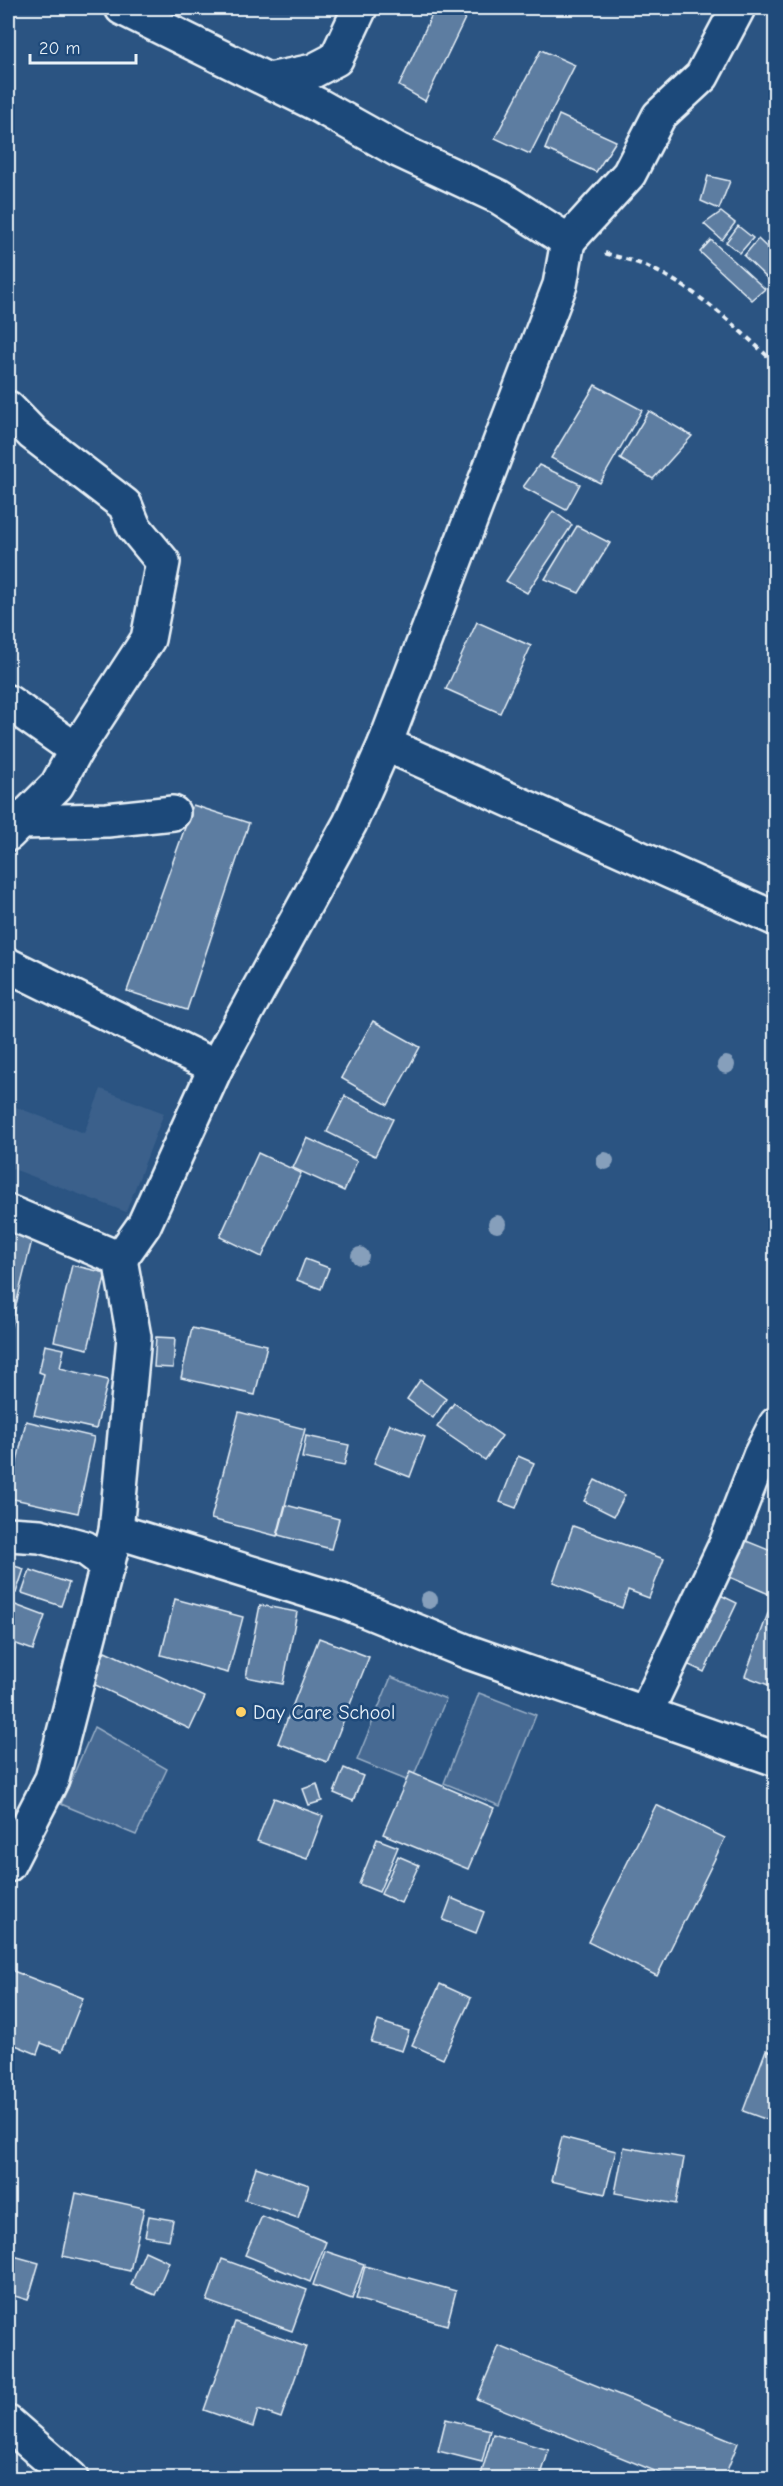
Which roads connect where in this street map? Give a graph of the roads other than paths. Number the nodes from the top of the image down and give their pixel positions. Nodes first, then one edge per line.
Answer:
1 (122, 8) edge
2 (360, 8) edge
3 (738, 8) edge
4 (269, 80) junction
5 (568, 241) junction
6 (8, 408) edge
7 (8, 702) edge
8 (385, 744) junction
9 (76, 750) junction
10 (173, 813) dead end
11 (14, 828) edge
12 (776, 918) edge
13 (8, 965) edge
14 (216, 1067) junction
15 (8, 1212) edge
16 (120, 1259) junction
17 (776, 1424) edge
18 (116, 1532) junction
19 (8, 1534) edge
20 (108, 1565) junction
21 (646, 1712) junction
22 (776, 1759) edge
23 (8, 1865) edge
24 (8, 2423) edge
25 (71, 2478) edge

1 - 4 street
2 - 4 street
3 - 5 street
4 - 5 street
5 - 8 street
6 - 9 street
7 - 9 street
8 - 12 street
8 - 14 street
9 - 11 street
10 - 11 street
13 - 14 street
14 - 16 street
15 - 16 street
16 - 18 street
17 - 21 street
18 - 20 street
18 - 21 street
19 - 20 street
20 - 23 street
21 - 22 street
24 - 25 street

